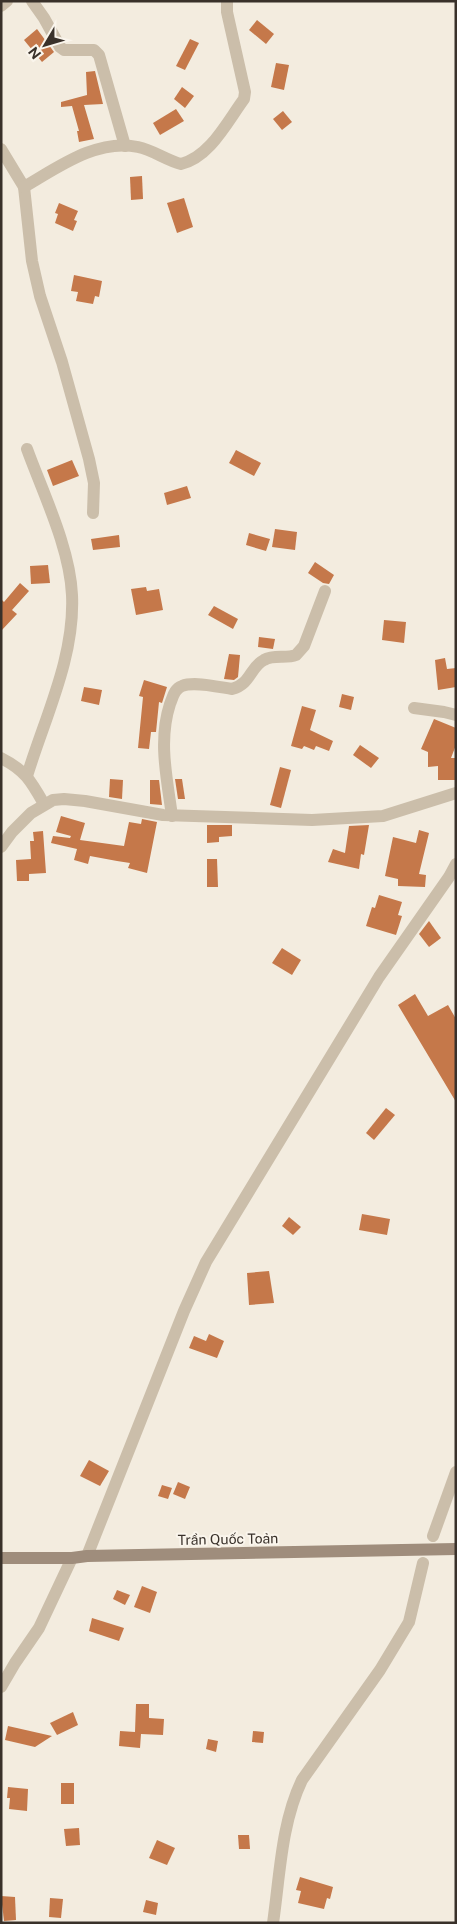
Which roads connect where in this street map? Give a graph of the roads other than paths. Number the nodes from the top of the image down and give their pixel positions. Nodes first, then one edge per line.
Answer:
1 (7, 1) edge
2 (32, 1) edge
3 (227, 1) edge
4 (1, 6) edge
5 (126, 146) junction
6 (1, 149) edge
7 (24, 187) junction
8 (27, 449) dead end
9 (93, 513) dead end
10 (325, 591) dead end
11 (414, 708) dead end
12 (456, 715) edge
13 (1, 758) edge
14 (27, 776) junction
15 (456, 793) edge
16 (44, 804) junction
17 (172, 816) junction
18 (1, 847) edge
19 (456, 864) edge
20 (456, 1472) edge
21 (433, 1536) dead end
22 (456, 1549) edge
23 (87, 1556) junction
24 (1, 1558) edge
25 (72, 1558) junction
26 (423, 1563) dead end
27 (1, 1686) edge
28 (273, 1923) edge

1 - 4 street
2 - 5 street
3 - 5 street
5 - 7 street
6 - 7 street
7 - 9 street
8 - 14 street
10 - 17 street
11 - 12 street
13 - 14 street
14 - 16 street
15 - 17 street
16 - 17 street
16 - 18 street
19 - 23 street
20 - 21 street
22 - 23 main road, Trần Quốc Toản
23 - 25 main road, Trần Quốc Toản
24 - 25 main road, Trần Quốc Toản
25 - 27 street
26 - 28 street

